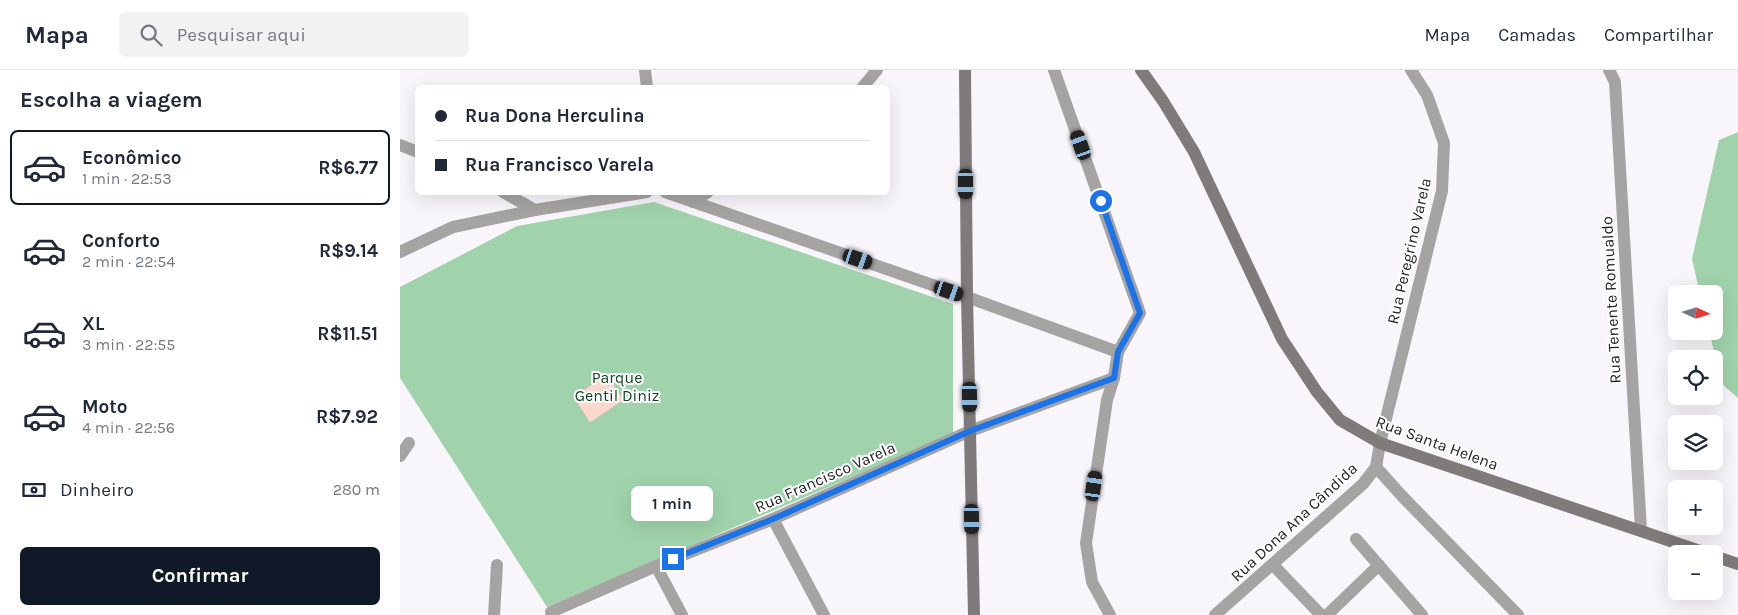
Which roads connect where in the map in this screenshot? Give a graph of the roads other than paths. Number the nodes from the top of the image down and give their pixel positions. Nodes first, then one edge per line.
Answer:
1 (645, 70) edge
2 (877, 70) edge
3 (964, 70) edge
4 (1054, 70) edge
5 (1141, 70) edge
6 (1411, 70) edge
7 (1609, 70) edge
8 (647, 85) edge
9 (864, 85) edge
10 (400, 145) edge
11 (415, 151) edge
12 (508, 195) edge
13 (628, 195) edge
14 (673, 195) edge
15 (704, 195) edge
16 (693, 202) junction
17 (535, 210) junction
18 (400, 252) edge
19 (967, 297) junction
20 (1118, 352) junction
21 (1114, 378) junction
22 (970, 431) junction
23 (409, 443) dead end
24 (1380, 443) junction
25 (400, 456) edge
26 (1376, 466) junction
27 (773, 519) junction
28 (1641, 530) junction
29 (1356, 539) dead end
30 (1684, 545) edge
31 (1723, 559) edge
32 (497, 564) dead end
33 (1738, 564) edge
34 (1273, 565) junction
35 (1379, 565) junction
36 (656, 566) junction
37 (552, 613) edge
38 (494, 615) edge
39 (682, 615) edge
40 (824, 615) edge
41 (974, 615) edge
42 (1110, 615) edge
43 (1215, 615) edge
44 (1321, 615) edge
45 (1327, 615) edge
46 (1422, 615) edge
47 (1518, 615) edge

1 - 8 street
2 - 9 street
3 - 19 street
4 - 20 street
5 - 24 street, Rua Santa Helena
6 - 24 street, Rua Peregrino Varela
7 - 28 street, Rua Tenente Romualdo
10 - 11 street
12 - 17 street
13 - 17 street
14 - 16 street
15 - 16 street
16 - 19 street
17 - 18 street
19 - 20 street
19 - 22 street
20 - 21 street
21 - 22 street, Rua Francisco Varela
21 - 42 street
22 - 27 street, Rua Francisco Varela
22 - 41 street
23 - 25 street
24 - 26 street, Rua Dona Ana Cândida
24 - 28 street, Rua Santa Helena
26 - 34 street, Rua Dona Ana Cândida
26 - 47 street
27 - 36 street, Rua Francisco Varela
27 - 40 street
28 - 30 street, Rua Santa Helena
29 - 35 street
31 - 33 street
32 - 38 street
34 - 43 street, Rua Dona Ana Cândida
34 - 44 street
35 - 45 street
35 - 46 street
36 - 37 street, Rua Francisco Varela
36 - 39 street

